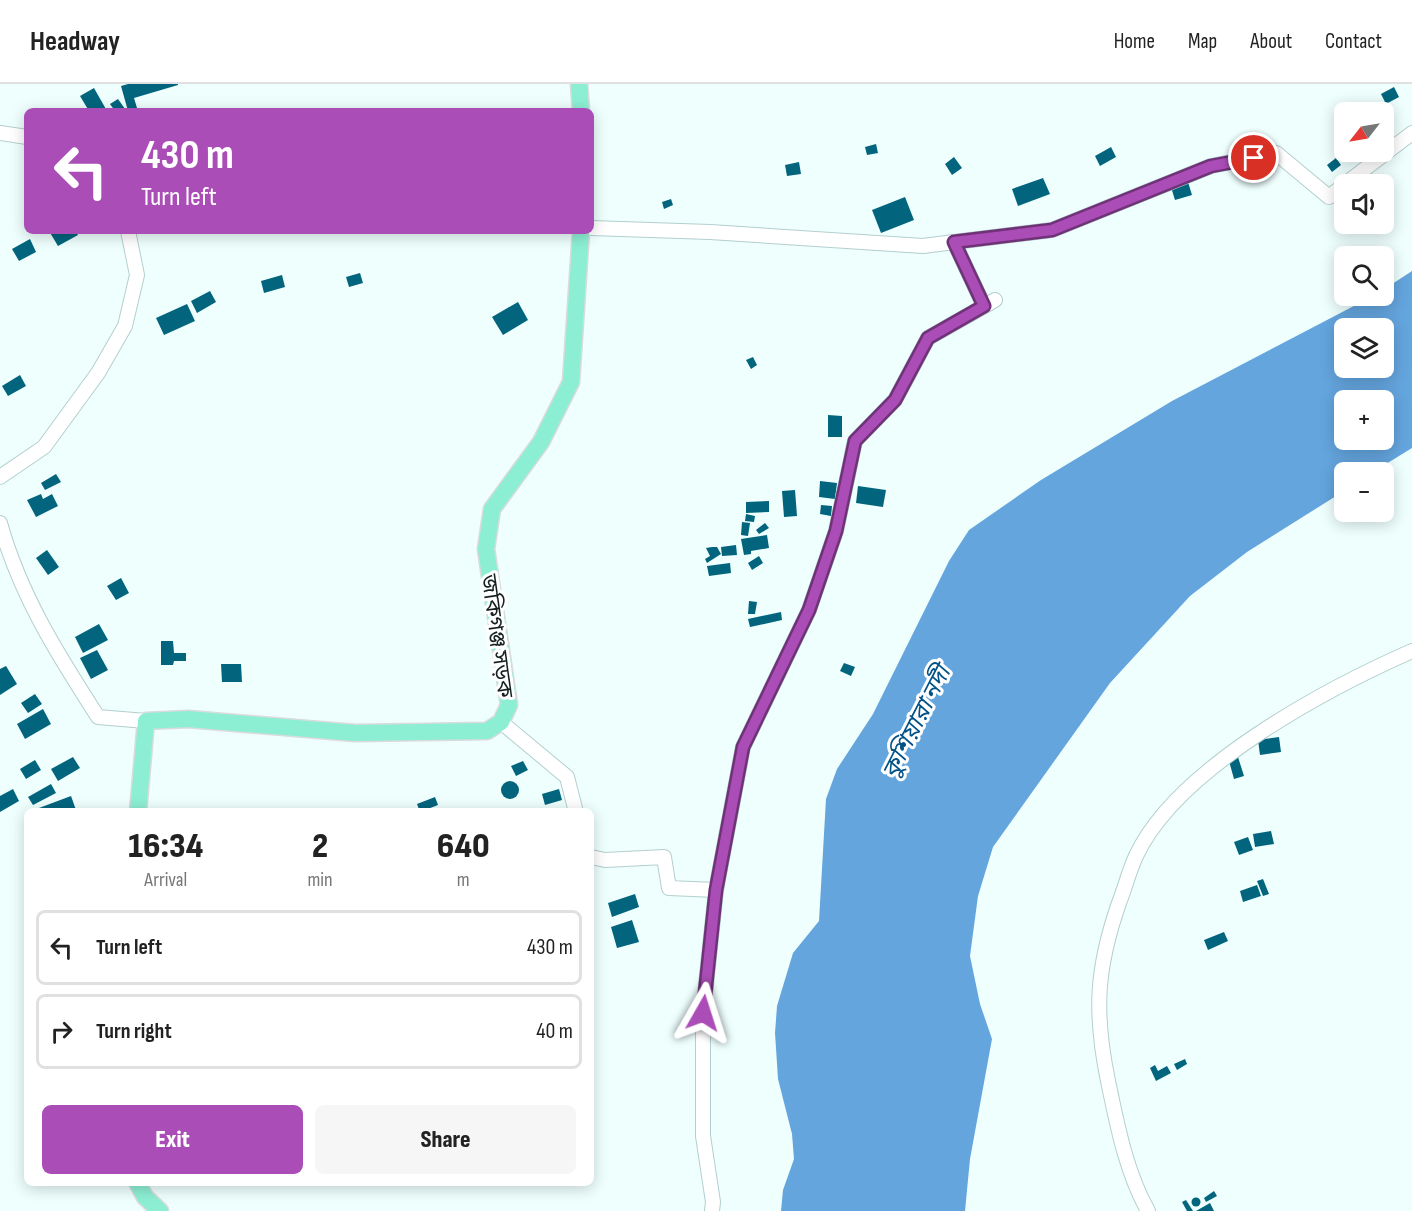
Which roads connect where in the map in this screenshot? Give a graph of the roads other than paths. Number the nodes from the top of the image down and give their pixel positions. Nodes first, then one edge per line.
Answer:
1 (579, 84) edge
2 (581, 108) edge
3 (0, 133) edge
4 (1412, 133) edge
5 (24, 137) edge
6 (1358, 174) edge
7 (1334, 193) edge
8 (594, 228) edge
9 (129, 234) edge
10 (581, 234) edge
11 (954, 242) junction
12 (0, 477) edge
13 (0, 523) edge
14 (1412, 651) edge
15 (146, 721) junction
16 (501, 722) junction
17 (138, 808) edge
18 (575, 808) edge
19 (594, 858) edge
20 (716, 890) junction
21 (139, 1186) edge
22 (160, 1211) edge
23 (712, 1211) edge
24 (1148, 1211) edge

1 - 2 main road
3 - 5 street
4 - 6 street
7 - 11 street
8 - 11 street
9 - 12 street
10 - 16 main road, জকিগঞ্জ সড়ক
11 - 20 street
13 - 15 street
14 - 24 street
15 - 16 main road, জকিগঞ্জ সড়ক
15 - 17 main road
16 - 18 street
19 - 20 street
20 - 23 street
21 - 22 main road

